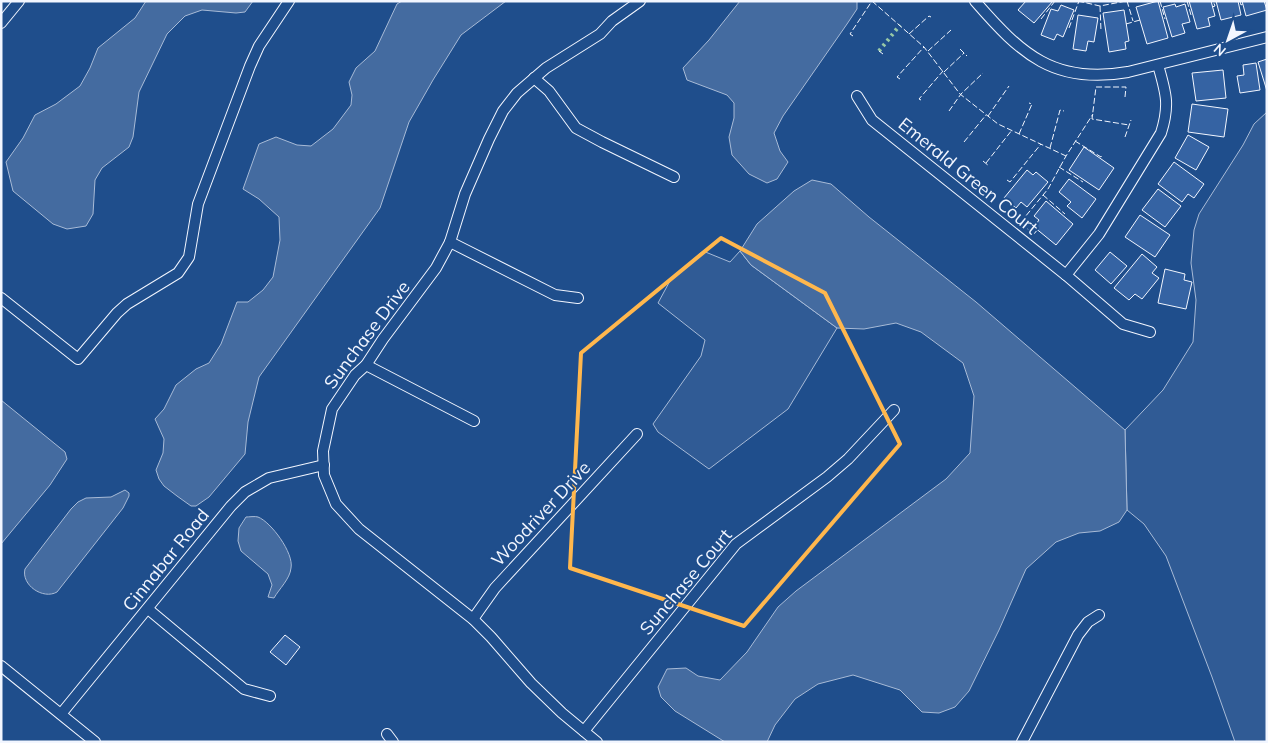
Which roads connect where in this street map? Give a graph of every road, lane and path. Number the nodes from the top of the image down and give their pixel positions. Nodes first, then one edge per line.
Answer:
1 (19, 1) edge
2 (289, 1) edge
3 (640, 1) edge
4 (975, 1) edge
5 (1, 24) edge
6 (1267, 37) edge
7 (1158, 66) junction
8 (534, 78) junction
9 (856, 96) dead end
10 (674, 177) dead end
11 (450, 242) junction
12 (1066, 276) junction
13 (1, 298) edge
14 (578, 298) dead end
15 (1150, 332) dead end
16 (366, 365) junction
17 (894, 410) dead end
18 (474, 422) dead end
19 (637, 434) dead end
20 (324, 465) junction
21 (148, 609) junction
22 (1099, 615) dead end
23 (473, 619) junction
24 (1, 666) edge
25 (270, 696) dead end
26 (61, 714) junction
27 (584, 731) junction
28 (95, 742) edge
29 (596, 742) edge
30 (1022, 742) edge

1 - 5 street
2 - 13 street
3 - 8 street, Sunchase Drive
4 - 7 street
6 - 7 street
7 - 12 street
8 - 10 street
8 - 11 street, Sunchase Drive
9 - 12 street, Emerald Green Court
11 - 14 street
11 - 16 street, Sunchase Drive
12 - 15 street, Emerald Green Court
16 - 18 street
16 - 20 street, Sunchase Drive
17 - 27 street, Sunchase Court
19 - 23 street, Woodriver Drive
20 - 21 street, Cinnabar Road
20 - 23 street, Sunchase Drive
21 - 25 street
21 - 26 street, Cinnabar Road
22 - 30 street
23 - 27 street, Sunchase Drive
24 - 26 street
26 - 28 street
27 - 29 street, Sunchase Drive

